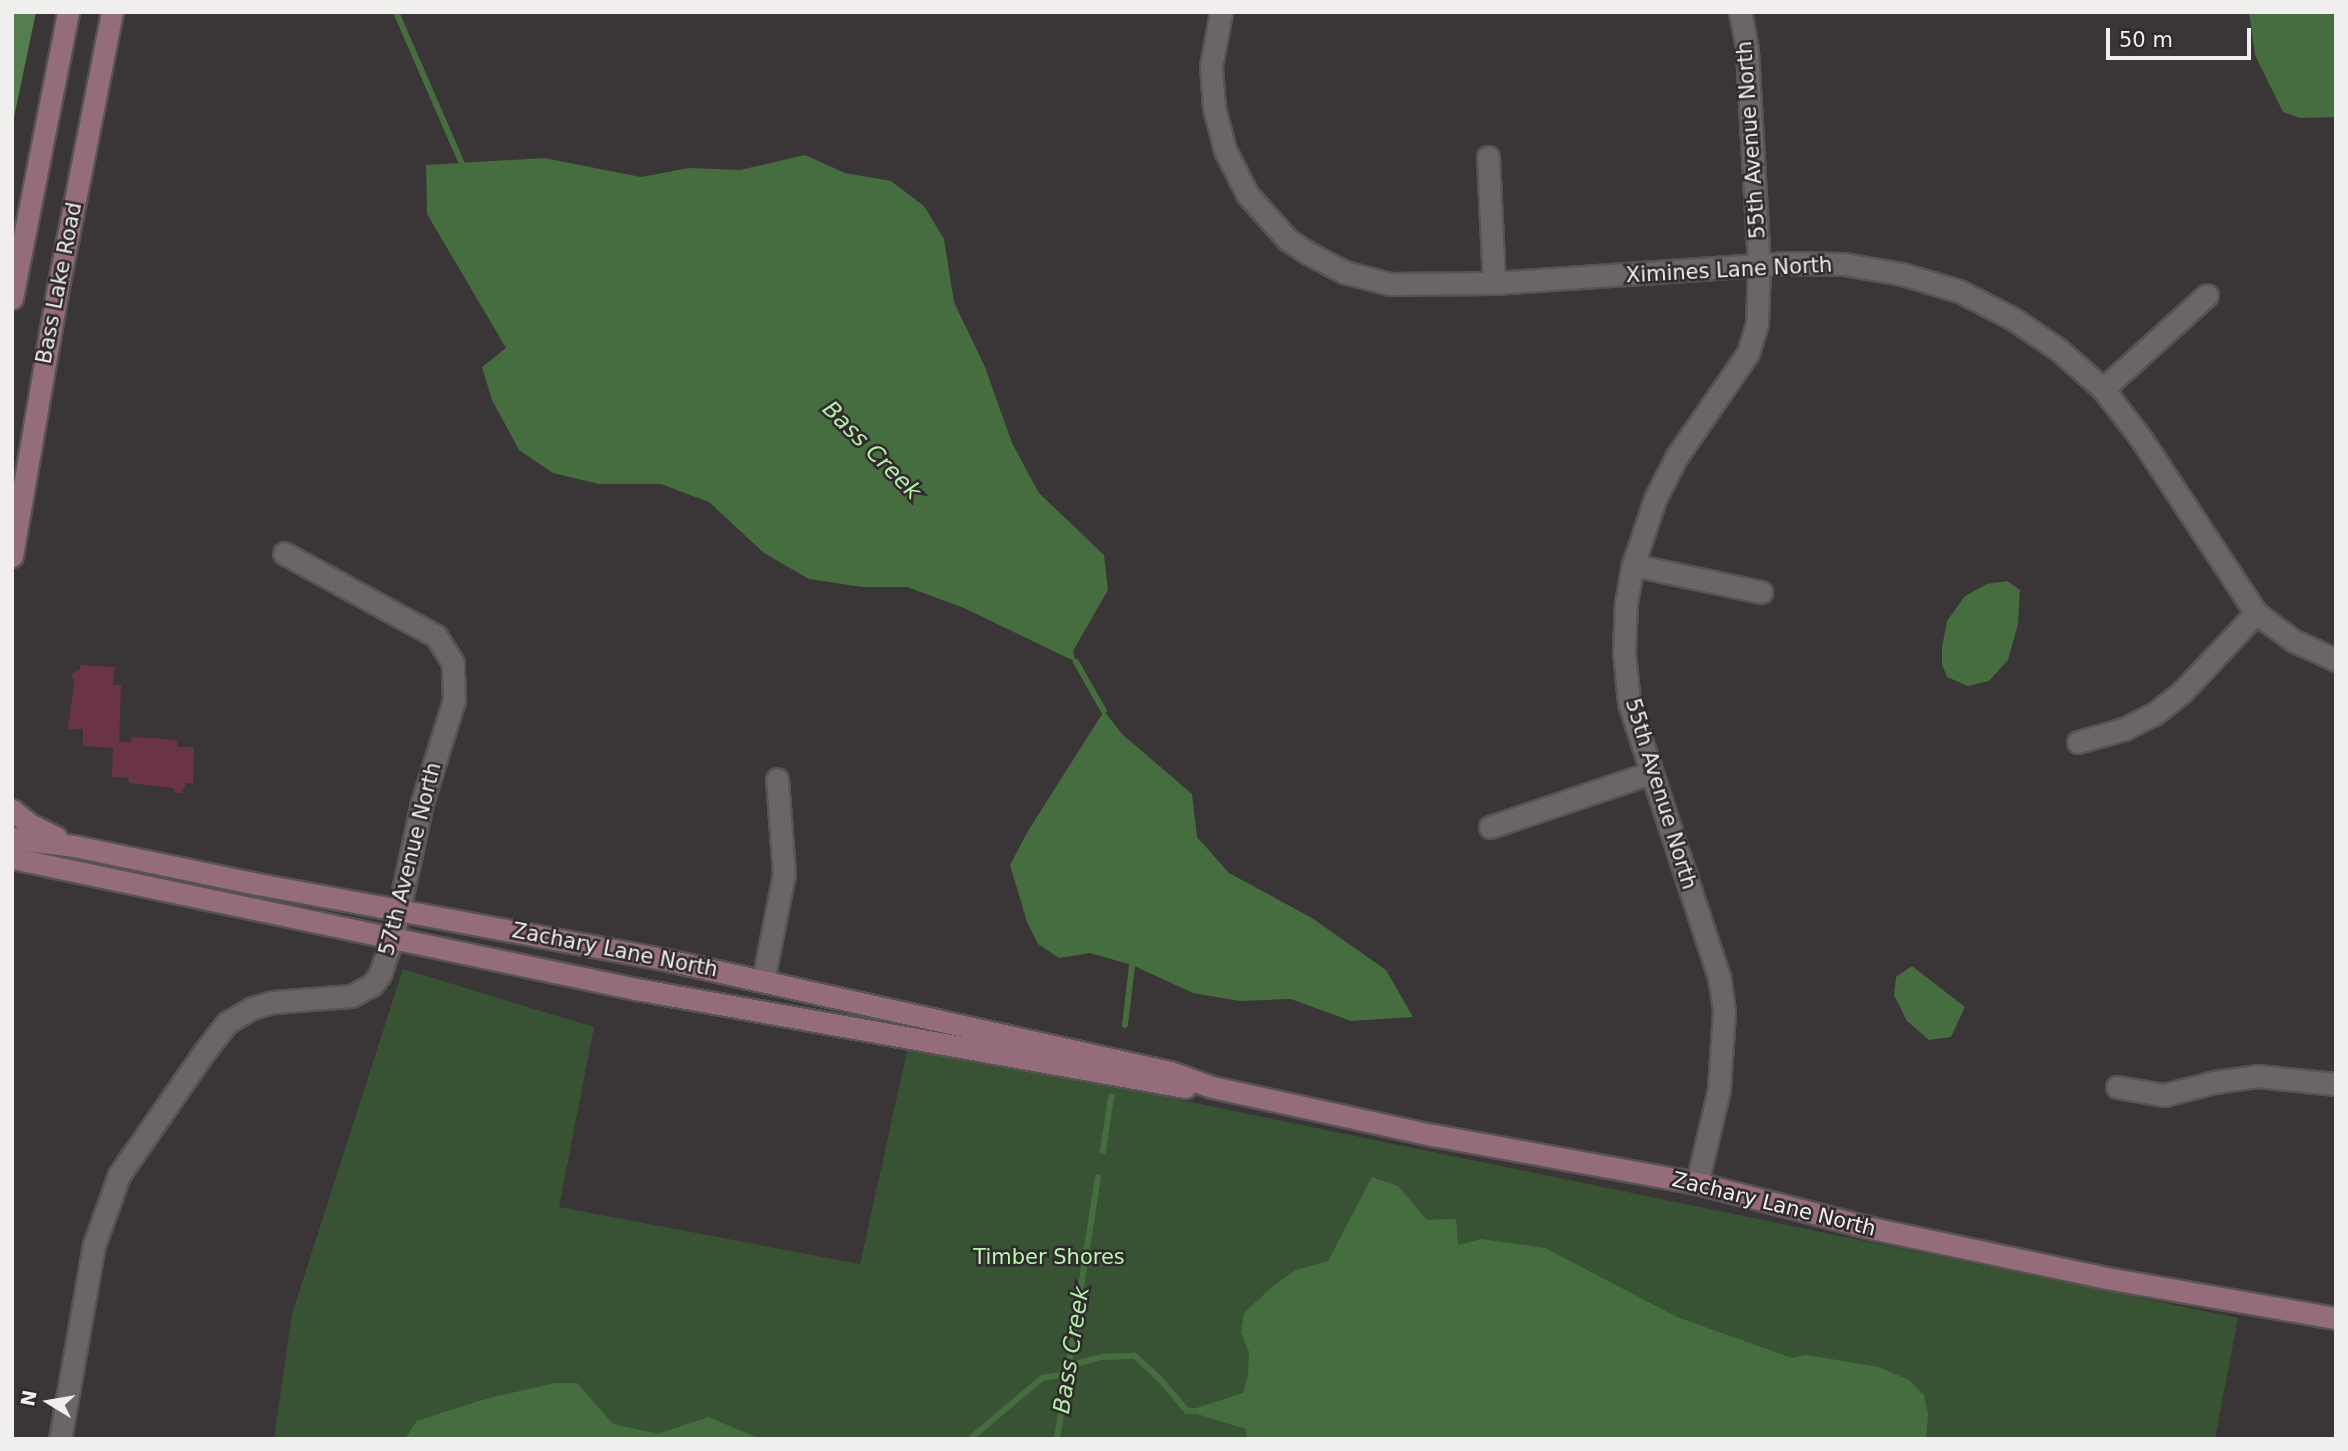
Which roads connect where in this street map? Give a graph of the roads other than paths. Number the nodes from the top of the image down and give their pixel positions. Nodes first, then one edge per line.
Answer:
1 (68, 12) edge
2 (112, 12) edge
3 (1221, 12) edge
4 (1740, 12) edge
5 (1488, 157) dead end
6 (1759, 266) junction
7 (1494, 283) junction
8 (2207, 295) dead end
9 (12, 298) edge
10 (2103, 389) junction
11 (284, 552) dead end
12 (12, 556) edge
13 (1633, 565) junction
14 (1761, 592) dead end
15 (2256, 613) junction
16 (2336, 660) edge
17 (2078, 743) dead end
18 (1650, 773) junction
19 (777, 779) dead end
20 (12, 810) edge
21 (1490, 827) dead end
22 (12, 838) edge
23 (74, 846) junction
24 (12, 858) edge
25 (45, 864) junction
26 (12, 873) edge
27 (399, 909) junction
28 (393, 937) junction
29 (763, 981) junction
30 (2336, 1084) edge
31 (1212, 1087) junction
32 (2117, 1087) dead end
33 (1697, 1183) junction
34 (2336, 1318) edge
35 (60, 1439) edge

1 - 9 street, Bass Lake Road
2 - 12 street, Bass Lake Road
3 - 7 street, Ximines Lane North
4 - 6 street, 55th Avenue North
5 - 7 street
6 - 7 street, Ximines Lane North
6 - 10 street, Ximines Lane North
6 - 13 street, 55th Avenue North
8 - 10 street
10 - 15 street, Ximines Lane North
11 - 27 street, 57th Avenue North
13 - 14 street
13 - 18 street, 55th Avenue North
15 - 16 street, Ximines Lane North
15 - 17 street
18 - 21 street
18 - 33 street, 55th Avenue North
19 - 29 street
20 - 23 street
22 - 23 street, Zachary Lane North
23 - 27 street, Zachary Lane North
24 - 25 street, Zachary Lane North
25 - 26 street
25 - 28 street, Zachary Lane North
27 - 28 street, 57th Avenue North
27 - 29 street, Zachary Lane North
28 - 31 street, Zachary Lane North
28 - 35 street, 57th Avenue North
29 - 31 street, Zachary Lane North
30 - 32 street
31 - 33 street, Zachary Lane North
33 - 34 street, Zachary Lane North

